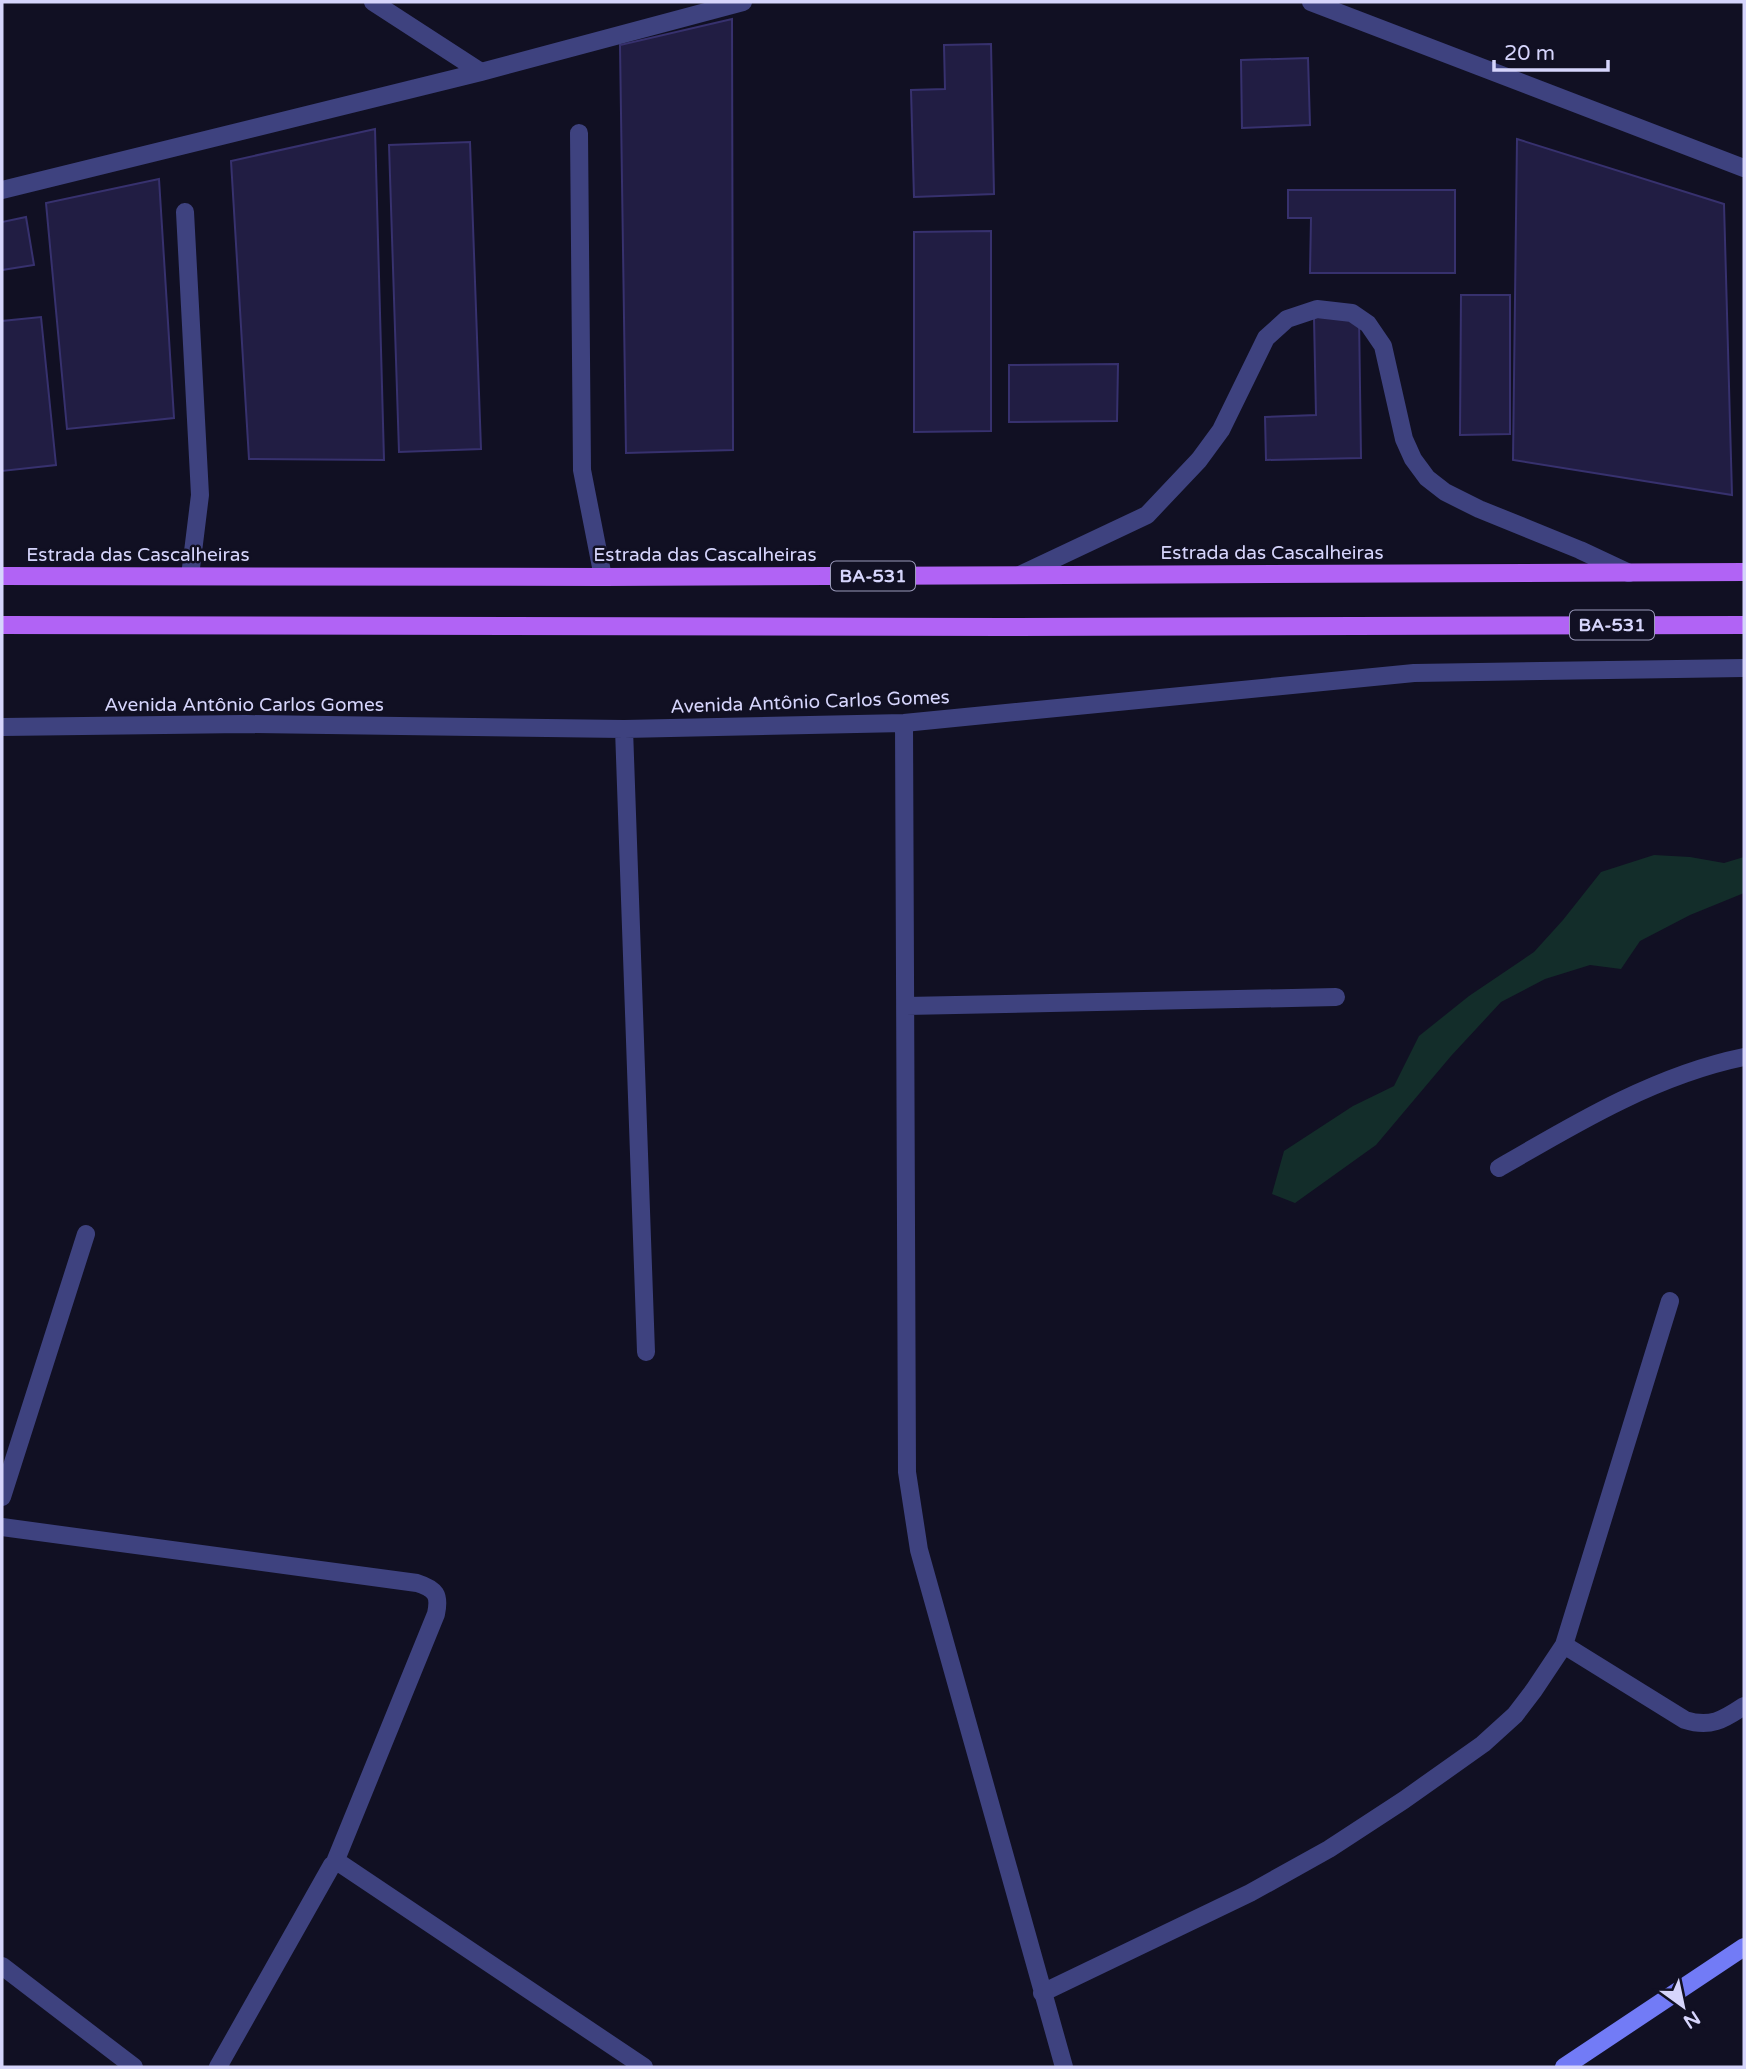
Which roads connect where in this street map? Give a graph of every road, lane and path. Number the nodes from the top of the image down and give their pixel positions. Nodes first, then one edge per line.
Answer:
1 (373, 2) edge
2 (743, 2) edge
3 (1311, 2) edge
4 (481, 72) junction
5 (579, 132) dead end
6 (1744, 168) edge
7 (2, 191) edge
8 (185, 212) dead end
9 (1744, 572) edge
10 (1629, 573) junction
11 (1020, 575) junction
12 (2, 576) edge
13 (190, 576) junction
14 (603, 577) junction
15 (2, 625) edge
16 (1744, 625) edge
17 (1744, 668) edge
18 (904, 723) junction
19 (2, 727) edge
20 (624, 729) junction
21 (1336, 997) dead end
22 (906, 1006) junction
23 (1744, 1057) edge
24 (1499, 1168) dead end
25 (86, 1234) dead end
26 (1670, 1301) dead end
27 (646, 1352) dead end
28 (2, 1497) edge
29 (2, 1527) edge
30 (1564, 1645) junction
31 (1744, 1706) edge
32 (335, 1862) junction
33 (1744, 1947) edge
34 (2, 1966) edge
35 (1042, 1993) junction
36 (134, 2067) edge
37 (218, 2067) edge
38 (644, 2067) edge
39 (1064, 2067) edge
40 (1564, 2067) edge

1 - 4 street
2 - 4 street
3 - 6 street
4 - 7 street
5 - 14 street
8 - 13 street
9 - 10 main road, Estrada das Cascalheiras / BA-531
10 - 11 main road, Estrada das Cascalheiras / BA-531
10 - 11 street
11 - 14 main road, Estrada das Cascalheiras / BA-531
12 - 13 main road, Estrada das Cascalheiras / BA-531
13 - 14 main road, Estrada das Cascalheiras / BA-531
15 - 16 main road, BA-531
17 - 18 street, Avenida Antônio Carlos Gomes
18 - 20 street, Avenida Antônio Carlos Gomes
18 - 22 street
19 - 20 street, Avenida Antônio Carlos Gomes
20 - 27 street
21 - 22 street
22 - 35 street
23 - 24 street
25 - 28 street
26 - 30 street
29 - 32 street
30 - 31 street
30 - 35 street
32 - 37 street
32 - 38 street
33 - 40 street
34 - 36 street
35 - 39 street

